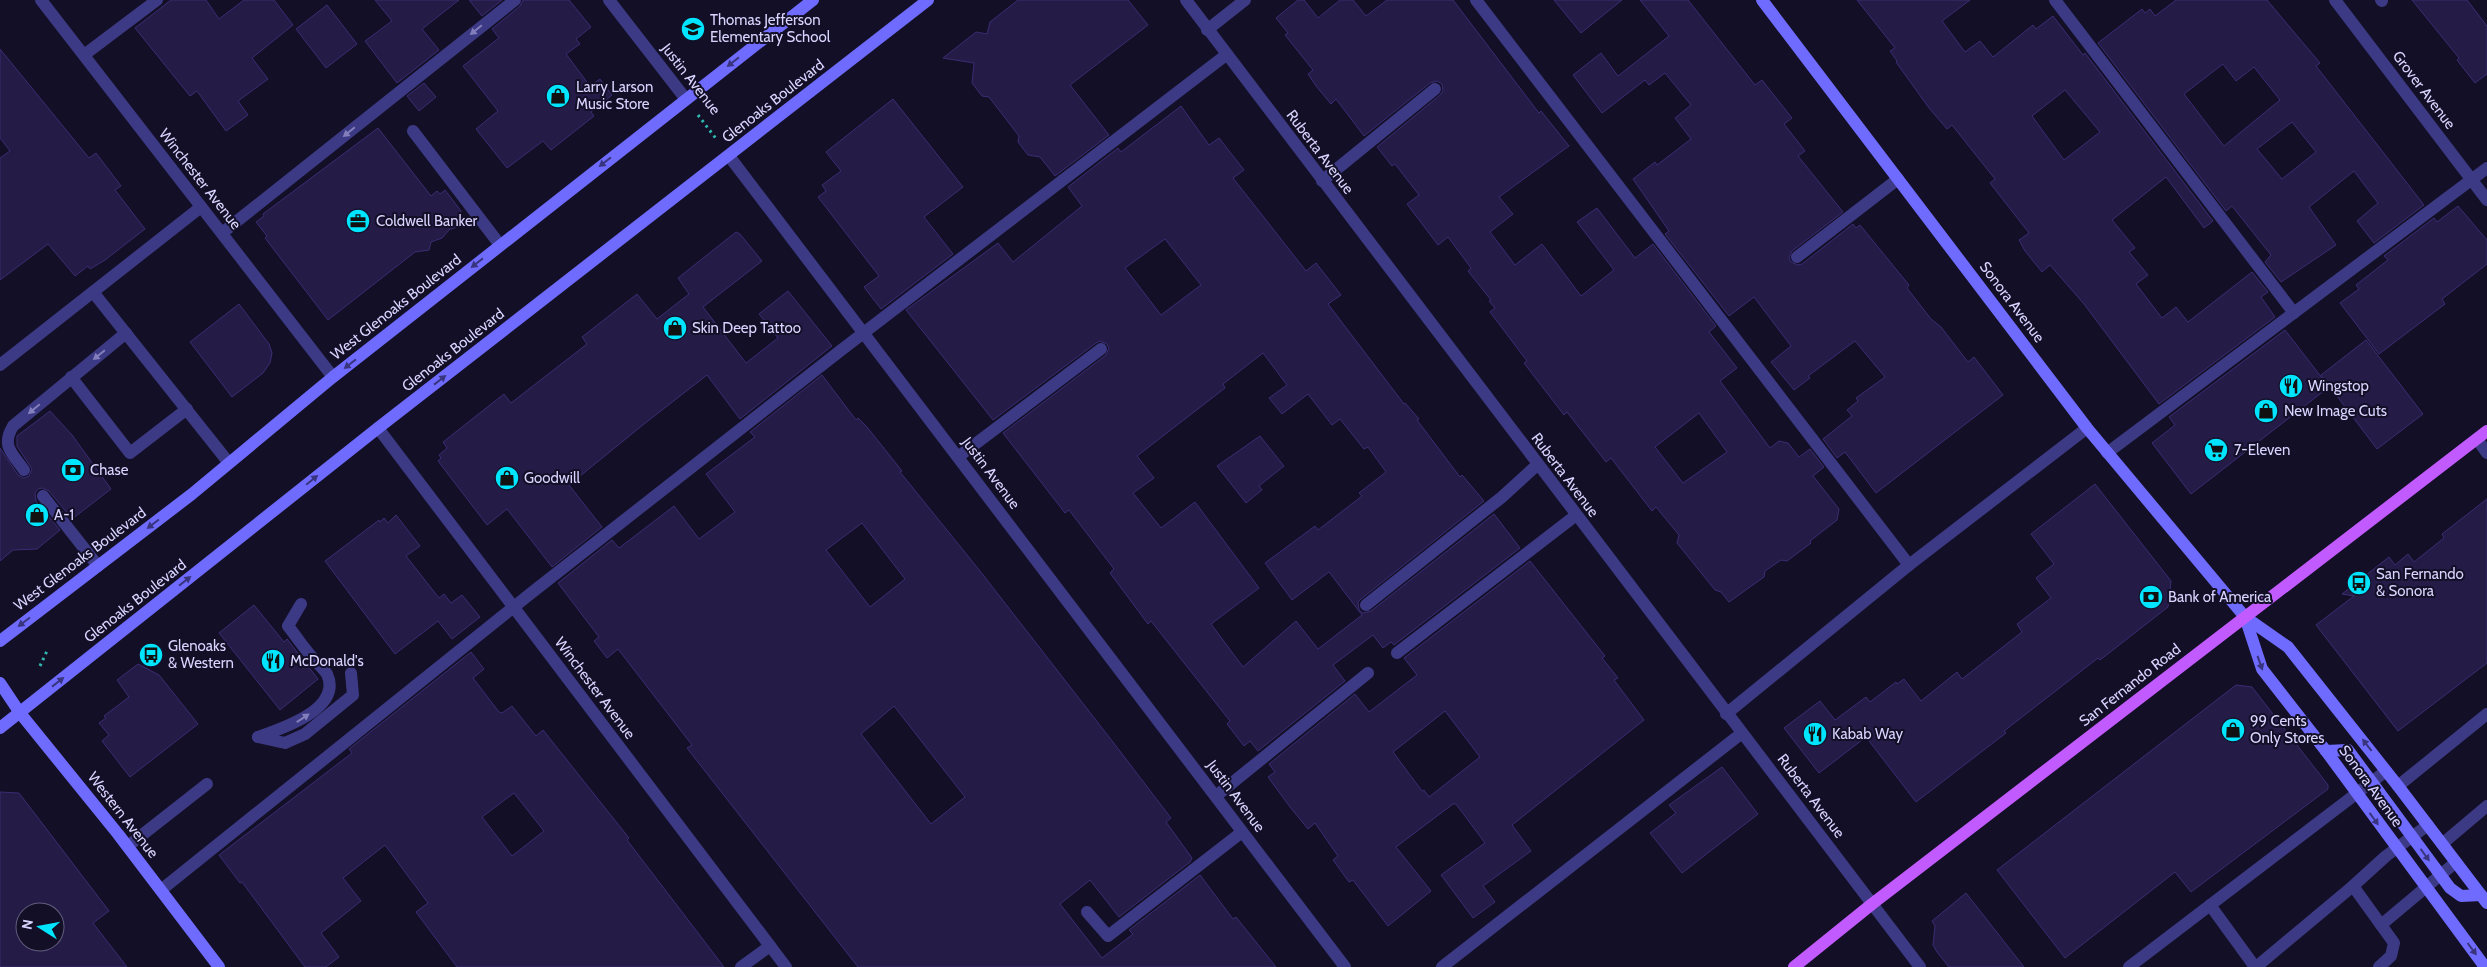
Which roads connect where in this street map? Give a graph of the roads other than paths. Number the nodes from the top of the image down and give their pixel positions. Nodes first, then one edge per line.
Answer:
1 (41, 0) edge
2 (157, 0) edge
3 (514, 0) edge
4 (609, 0) edge
5 (813, 0) edge
6 (928, 0) edge
7 (1186, 0) edge
8 (1245, 0) edge
9 (1476, 0) edge
10 (1762, 0) edge
11 (2055, 0) edge
12 (2340, 2) edge
13 (1207, 30) junction
14 (84, 55) junction
15 (1226, 55) junction
16 (1435, 89) dead end
17 (685, 98) junction
18 (413, 130) dead end
19 (729, 156) junction
20 (2487, 168) edge
21 (1898, 179) junction
22 (2471, 180) junction
23 (1322, 181) junction
24 (2487, 200) edge
25 (201, 207) junction
26 (222, 233) junction
27 (500, 245) junction
28 (1797, 257) dead end
29 (93, 292) junction
30 (2294, 313) junction
31 (126, 333) junction
32 (864, 333) junction
33 (1101, 349) dead end
34 (0, 365) edge
35 (71, 377) junction
36 (333, 377) junction
37 (187, 409) junction
38 (378, 428) junction
39 (2087, 428) junction
40 (2487, 431) edge
41 (2477, 439) junction
42 (2107, 453) junction
43 (2487, 453) edge
44 (958, 457) junction
45 (230, 463) junction
46 (1538, 465) junction
47 (24, 470) dead end
48 (43, 496) dead end
49 (1575, 516) junction
50 (1909, 565) junction
51 (98, 566) junction
52 (301, 604) dead end
53 (1366, 605) dead end
54 (514, 607) junction
55 (2245, 617) junction
56 (0, 641) edge
57 (1398, 653) dead end
58 (351, 673) dead end
59 (1368, 673) dead end
60 (0, 683) edge
61 (20, 713) junction
62 (1726, 714) junction
63 (2487, 714) edge
64 (0, 728) edge
65 (1742, 733) junction
66 (2326, 751) junction
67 (2386, 771) junction
68 (2372, 782) junction
69 (207, 784) dead end
70 (2398, 786) junction
71 (2356, 794) junction
72 (1216, 796) junction
73 (2487, 806) edge
74 (2428, 825) junction
75 (1242, 832) junction
76 (2412, 837) junction
77 (2442, 844) junction
78 (128, 846) junction
79 (2396, 850) junction
80 (2456, 862) junction
81 (2440, 875) junction
82 (2353, 886) junction
83 (2425, 888) junction
84 (161, 890) junction
85 (2485, 896) edge
86 (1872, 904) junction
87 (2210, 905) junction
88 (1087, 912) dead end
89 (2381, 925) junction
90 (770, 946) junction
91 (219, 967) edge
92 (741, 967) edge
93 (786, 967) edge
94 (1345, 967) edge
95 (1442, 967) edge
96 (1794, 967) edge
97 (1920, 967) edge
98 (2129, 967) edge
99 (2255, 967) edge
100 (2379, 967) edge
101 (2485, 967) edge

1 - 14 street, Winchester Avenue
2 - 14 street
3 -> 26 street
4 - 17 street, Justin Avenue
5 -> 17 main road, West Glenoaks Boulevard
6 - 19 main road, Glenoaks Boulevard
7 - 13 street, Ruberta Avenue
8 - 13 street
9 - 50 street
10 - 21 main road, Sonora Avenue
11 - 30 street
12 - 22 street, Grover Avenue
13 - 15 street, Ruberta Avenue
14 - 25 street, Winchester Avenue
15 - 23 street, Ruberta Avenue
15 - 32 street
16 - 23 street
17 -> 27 main road, West Glenoaks Boulevard
18 - 27 street
19 - 32 street, Justin Avenue
38 -> 19 main road, Glenoaks Boulevard
20 - 22 street
21 - 28 street
21 - 39 main road, Sonora Avenue
22 - 24 street, Grover Avenue
22 - 30 street
23 - 46 street, Ruberta Avenue
25 - 26 street, Winchester Avenue
25 - 29 street
26 - 36 street, Winchester Avenue
27 -> 36 main road, West Glenoaks Boulevard
29 - 31 street
29 - 34 street
30 - 42 street
31 -> 35 street
31 - 37 street
32 - 44 street, Justin Avenue
32 - 54 street
33 - 44 street
35 - 37 street
35 -> 47 street
36 - 45 main road, West Glenoaks Boulevard
37 - 45 street
38 - 54 street, Winchester Avenue
61 -> 38 main road, Glenoaks Boulevard
39 - 42 main road, Sonora Avenue
39 - 50 street
40 - 41 main road, San Fernando Road
41 - 43 street
41 - 55 main road, San Fernando Road
42 - 55 main road, Sonora Avenue
44 - 72 street, Justin Avenue
45 -> 51 main road, West Glenoaks Boulevard
46 - 49 street, Ruberta Avenue
46 - 53 street
48 - 51 street
49 - 57 street
49 - 62 street, Ruberta Avenue
50 - 62 street
51 -> 56 main road, West Glenoaks Boulevard
58 -> 52 street
54 - 84 street
54 - 90 street, Winchester Avenue
55 -> 66 main road, Sonora Avenue
67 -> 55 main road, Sonora Avenue
55 - 86 main road, San Fernando Road
59 - 72 street
60 - 61 main road, Western Avenue
61 - 64 main road, Glenoaks Boulevard
61 - 78 main road, Western Avenue
62 - 65 street, Ruberta Avenue
63 - 70 street
65 - 86 street, Ruberta Avenue
65 - 95 street
66 - 68 main road
66 - 71 main road, Sonora Avenue
67 - 68 street
67 - 70 main road, Sonora Avenue
68 - 71 street
68 - 76 main road
69 - 78 street
70 - 74 main road, Sonora Avenue
71 -> 79 main road, Sonora Avenue
71 - 87 street
72 - 75 street, Justin Avenue
73 - 77 street
74 - 76 street
74 - 77 main road, Sonora Avenue
75 - 88 street
75 - 94 street, Justin Avenue
76 - 79 street
76 -> 81 main road
77 - 80 main road, Sonora Avenue
78 - 84 main road, Western Avenue
79 - 82 street
79 - 83 main road, Sonora Avenue
80 - 81 street
80 - 85 main road, Sonora Avenue
81 - 83 street
81 - 85 main road
82 - 89 street
82 - 99 street
83 - 89 street
83 -> 101 main road, Sonora Avenue
84 - 91 main road, Western Avenue
86 - 96 main road, San Fernando Road
86 - 97 street, Ruberta Avenue
87 - 98 street
87 - 99 street
89 - 100 street
90 - 92 street
90 - 93 street, Winchester Avenue

